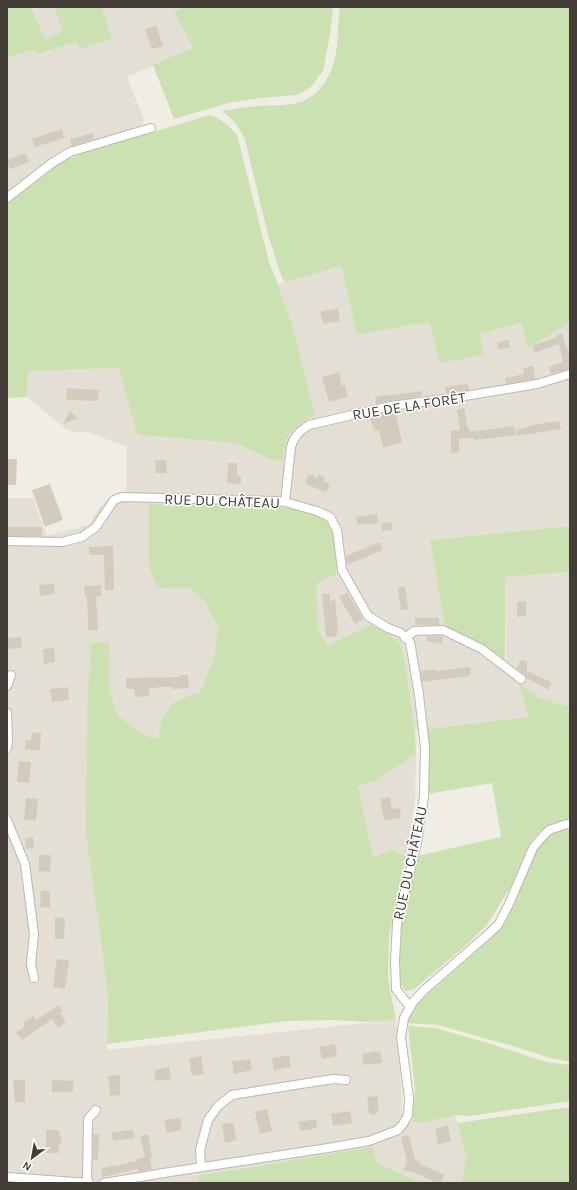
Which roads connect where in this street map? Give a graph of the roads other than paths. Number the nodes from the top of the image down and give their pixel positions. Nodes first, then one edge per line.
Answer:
1 (151, 128) dead end
2 (7, 198) edge
3 (570, 374) edge
4 (285, 502) junction
5 (7, 541) edge
6 (405, 638) junction
7 (12, 675) dead end
8 (521, 680) dead end
9 (7, 686) edge
10 (7, 713) edge
11 (7, 748) edge
12 (7, 820) edge
13 (570, 824) edge
14 (34, 978) dead end
15 (410, 1007) junction
16 (346, 1080) dead end
17 (96, 1110) dead end
18 (200, 1167) junction
19 (7, 1177) edge
20 (88, 1183) edge
21 (104, 1183) edge

1 - 2 street
3 - 4 street, RUE DE LA FORÊT
4 - 5 street, RUE DU CHÂTEAU
4 - 6 street, RUE DU CHÂTEAU
6 - 8 street
6 - 15 street, RUE DU CHÂTEAU
7 - 9 street
10 - 11 street
12 - 14 street
13 - 15 street
15 - 18 street
16 - 18 street
17 - 20 street
18 - 21 street
19 - 20 street

